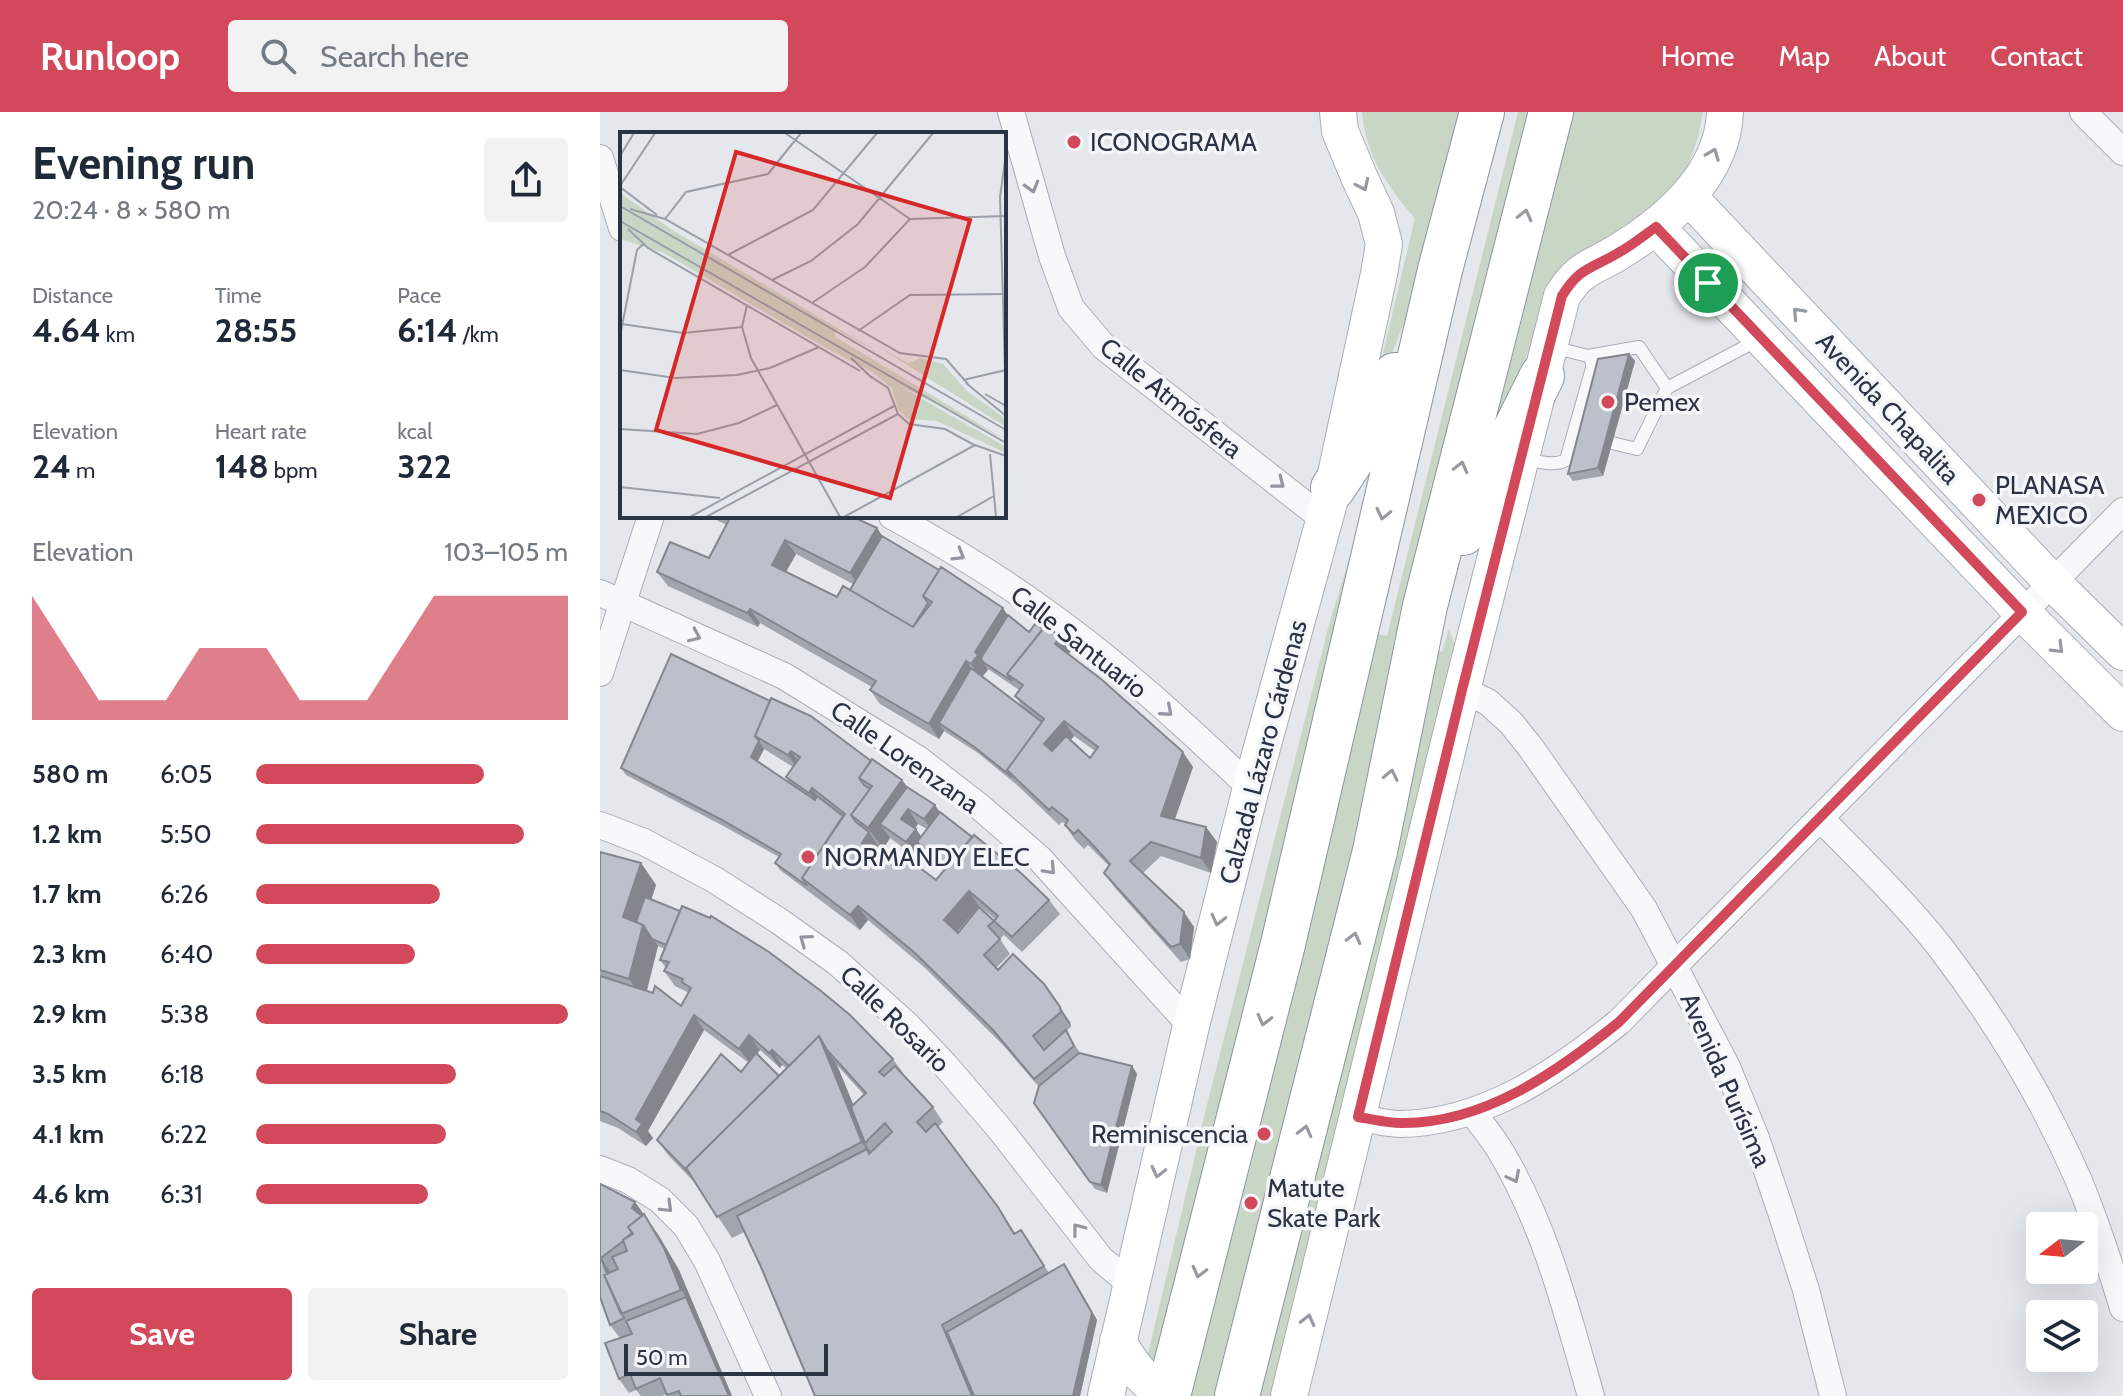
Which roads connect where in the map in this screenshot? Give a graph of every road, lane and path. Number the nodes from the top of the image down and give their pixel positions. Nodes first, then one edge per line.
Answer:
1 (1011, 112) edge
2 (1338, 112) edge
3 (1482, 112) edge
4 (1551, 112) edge
5 (1725, 112) edge
6 (2083, 112) edge
7 (2123, 152) edge
8 (600, 158) edge
9 (1688, 196) junction
10 (620, 222) edge
11 (1656, 227) junction
12 (1440, 270) junction
13 (1761, 338) junction
14 (1588, 356) junction
15 (1545, 361) junction
16 (1667, 388) junction
17 (1612, 443) dead end
18 (1521, 459) junction
19 (1329, 504) junction
20 (2123, 511) edge
21 (650, 518) edge
22 (895, 518) edge
23 (2052, 582) junction
24 (612, 598) edge
25 (1425, 606) junction
26 (2022, 612) junction
27 (2123, 652) edge
28 (600, 673) edge
29 (1462, 690) junction
30 (2123, 713) edge
31 (1251, 788) junction
32 (1820, 818) junction
33 (600, 825) edge
34 (1674, 965) junction
35 (1191, 1026) junction
36 (1472, 1112) junction
37 (1358, 1117) junction
38 (600, 1169) edge
39 (1132, 1285) junction
40 (2123, 1308) edge
41 (1118, 1341) junction
42 (1283, 1389) edge
43 (768, 1396) edge
44 (1106, 1396) edge
45 (1167, 1396) edge
46 (1237, 1396) edge
47 (1591, 1396) edge
48 (1833, 1396) edge

1 -> 19 street, Calle Atmósfera
2 -> 19 street, Calzada Lázaro Cárdenas
3 - 12 highway
25 -> 4 highway
9 -> 5 street
6 - 7 street
8 - 10 street
9 - 11 street
23 -> 9 street, Avenida Chapalita
11 - 13 street, Avenida Chapalita
11 - 15 street
12 - 19 highway
12 -> 45 highway
13 - 16 lane
13 - 26 street, Avenida Chapalita
14 - 15 lane
14 - 16 lane
14 - 18 lane
15 - 18 street
15 - 25 highway
16 - 17 lane
18 - 29 street
19 - 31 street, Calzada Lázaro Cárdenas
20 - 23 street
21 - 24 street
22 -> 31 street, Calle Santuario
23 - 26 street
23 - 27 street, Avenida Chapalita
24 - 28 street
24 -> 35 street, Calle Lorenzana
46 -> 25 highway
26 -> 30 street, Avenida Chapalita
26 - 32 street
29 - 34 street, Avenida Purísima
29 - 37 street
31 -> 35 street, Calzada Lázaro Cárdenas
32 - 34 street
32 - 40 street
39 -> 33 street, Calle Rosario
34 - 36 street
34 - 48 street, Avenida Purísima
35 -> 39 street, Calzada Lázaro Cárdenas
36 - 37 street
36 -> 47 street
42 -> 37 street
38 -> 43 street
39 - 41 street, Calzada Lázaro Cárdenas
41 - 44 street, Calzada Lázaro Cárdenas
41 - 45 street

